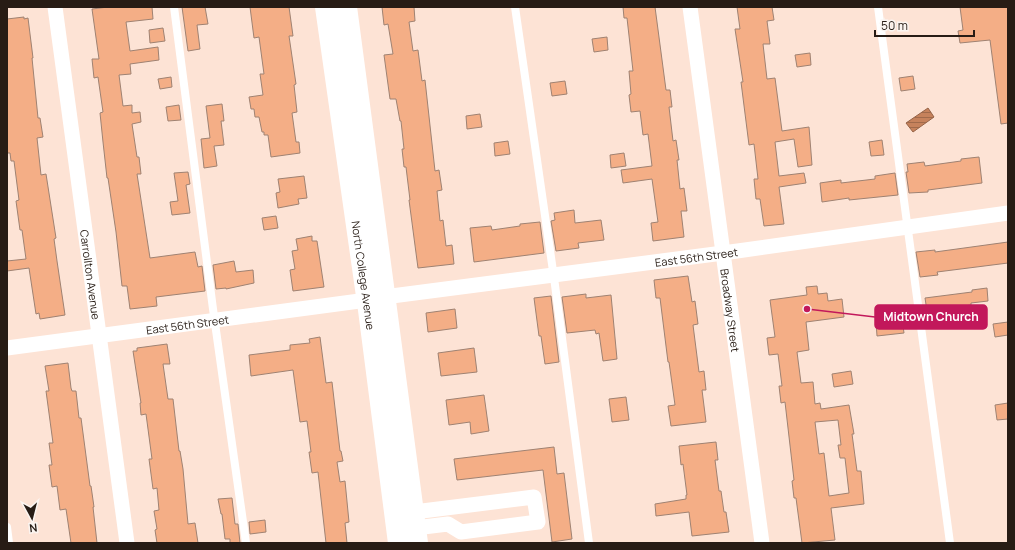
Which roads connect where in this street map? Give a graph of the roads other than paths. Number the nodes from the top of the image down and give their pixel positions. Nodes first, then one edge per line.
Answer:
1 (54, 7) edge
2 (174, 7) edge
3 (326, 7) edge
4 (346, 7) edge
5 (515, 7) edge
6 (690, 7) edge
7 (878, 7) edge
8 (1008, 213) edge
9 (908, 227) junction
10 (723, 253) junction
11 (371, 262) dead end
12 (553, 274) junction
13 (376, 298) junction
14 (215, 320) junction
15 (100, 336) junction
16 (7, 348) edge
17 (445, 508) junction
18 (448, 524) junction
19 (7, 527) edge
20 (414, 532) edge
21 (9, 543) edge
22 (127, 543) edge
23 (246, 543) edge
24 (399, 543) edge
25 (589, 543) edge
26 (762, 543) edge
27 (950, 543) edge

1 - 15 street, Carrollton Avenue
2 - 14 lane
3 - 13 main road, North College Avenue
4 - 13 main road, North College Avenue
5 - 12 lane
6 - 10 street, Broadway Street
7 - 9 lane
8 - 9 street, East 56th Street
9 - 10 street, East 56th Street
9 - 27 lane
10 - 12 street, East 56th Street
10 - 26 street, Broadway Street
11 - 20 lane, North College Avenue
12 - 13 street, East 56th Street
12 - 25 lane
13 - 14 street, East 56th Street
13 - 20 main road, North College Avenue
13 - 24 main road, North College Avenue
14 - 15 street, East 56th Street
14 - 23 lane
15 - 16 street, East 56th Street
15 - 22 street, Carrollton Avenue
17 - 18 lane
17 - 18 street
17 - 20 street
18 - 20 street
19 - 21 lane

